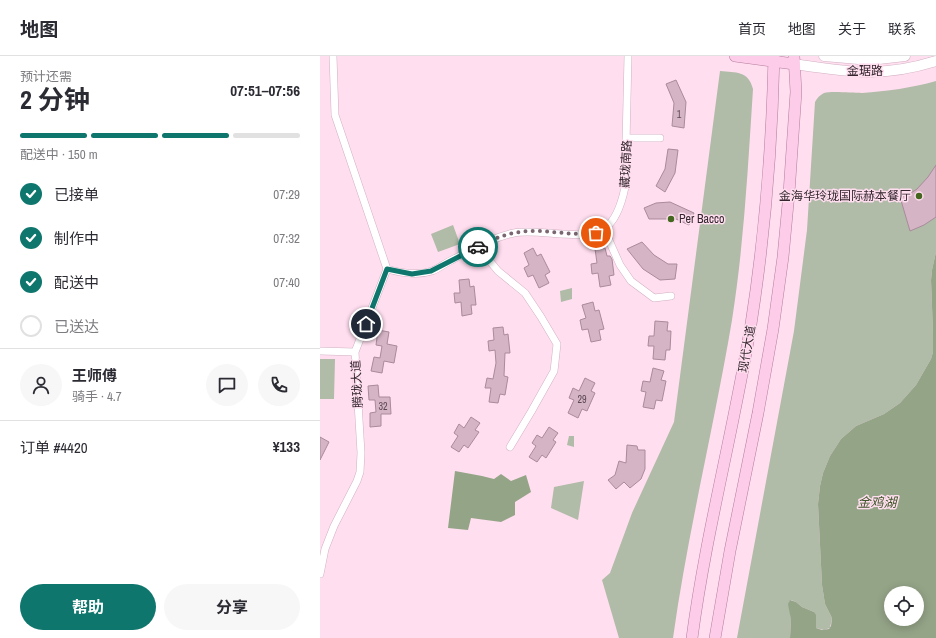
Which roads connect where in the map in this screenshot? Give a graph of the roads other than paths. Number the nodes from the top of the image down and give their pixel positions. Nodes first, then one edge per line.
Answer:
1 (333, 56) edge
2 (628, 56) edge
3 (735, 56) edge
4 (824, 56) edge
5 (906, 56) edge
6 (774, 58) edge
7 (794, 60) edge
8 (936, 61) edge
9 (627, 138) junction
10 (660, 138) dead end
11 (604, 229) junction
12 (478, 246) junction
13 (387, 269) junction
14 (671, 296) dead end
15 (320, 351) edge
16 (355, 352) junction
17 (510, 447) dead end
18 (320, 574) edge
19 (692, 638) edge
20 (715, 638) edge

1 - 13 street
2 - 9 street, 藏珑南路
3 - 6 main road
4 - 5 main road, 金琚路
6 - 7 main road
6 - 19 main road, 现代大道
7 - 8 main road, 金琚路
7 - 20 main road, 现代大道
9 - 10 street
9 - 11 street, 藏珑南路
11 - 12 street
11 - 14 street
12 - 13 street
12 - 17 street
13 - 16 street, 腾珑大道
15 - 16 street
16 - 18 street, 腾珑大道

